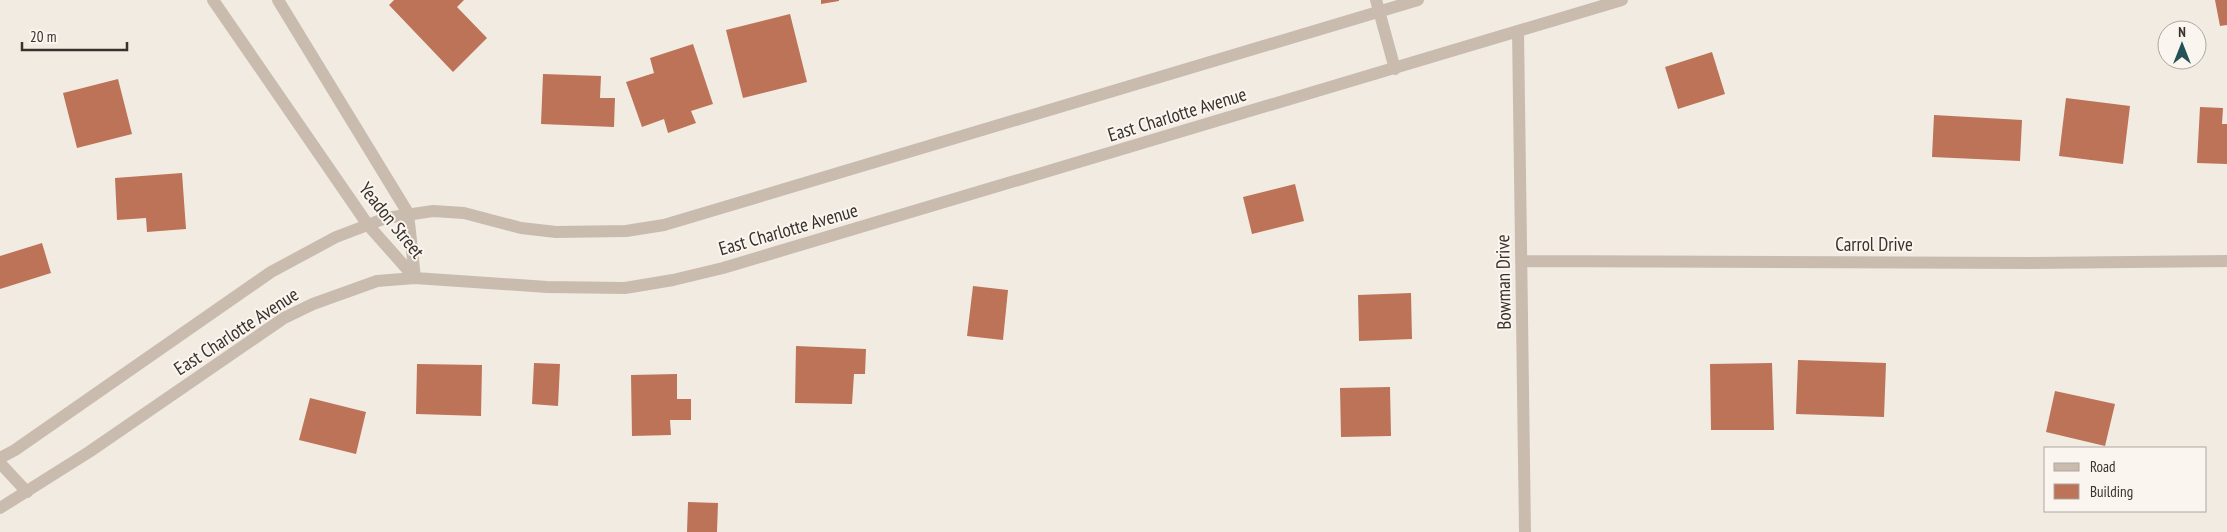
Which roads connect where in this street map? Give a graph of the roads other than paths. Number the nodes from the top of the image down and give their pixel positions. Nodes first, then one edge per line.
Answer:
1 (213, 0) edge
2 (278, 0) edge
3 (1418, 0) edge
4 (1622, 0) edge
5 (1377, 6) edge
6 (1518, 32) junction
7 (1395, 69) junction
8 (408, 213) junction
9 (368, 225) junction
10 (1521, 261) junction
11 (2227, 261) edge
12 (415, 278) junction
13 (0, 458) edge
14 (0, 464) edge
15 (27, 492) junction
16 (0, 508) edge
17 (1525, 532) edge

1 - 9 street, Yeadon Street
2 - 8 street, Yeadon Street
3 - 5 street, East Charlotte Avenue
4 - 6 street, East Charlotte Avenue
5 - 7 street
5 - 8 street, East Charlotte Avenue
6 - 7 street, East Charlotte Avenue
6 - 10 street, Bowman Drive
7 - 12 street, East Charlotte Avenue
8 - 9 street, East Charlotte Avenue
8 - 12 street, Yeadon Street
9 - 12 street, Yeadon Street
9 - 13 street, East Charlotte Avenue
10 - 11 street, Carrol Drive
10 - 17 street, Bowman Drive
12 - 15 street, East Charlotte Avenue
14 - 15 street
15 - 16 street, East Charlotte Avenue

